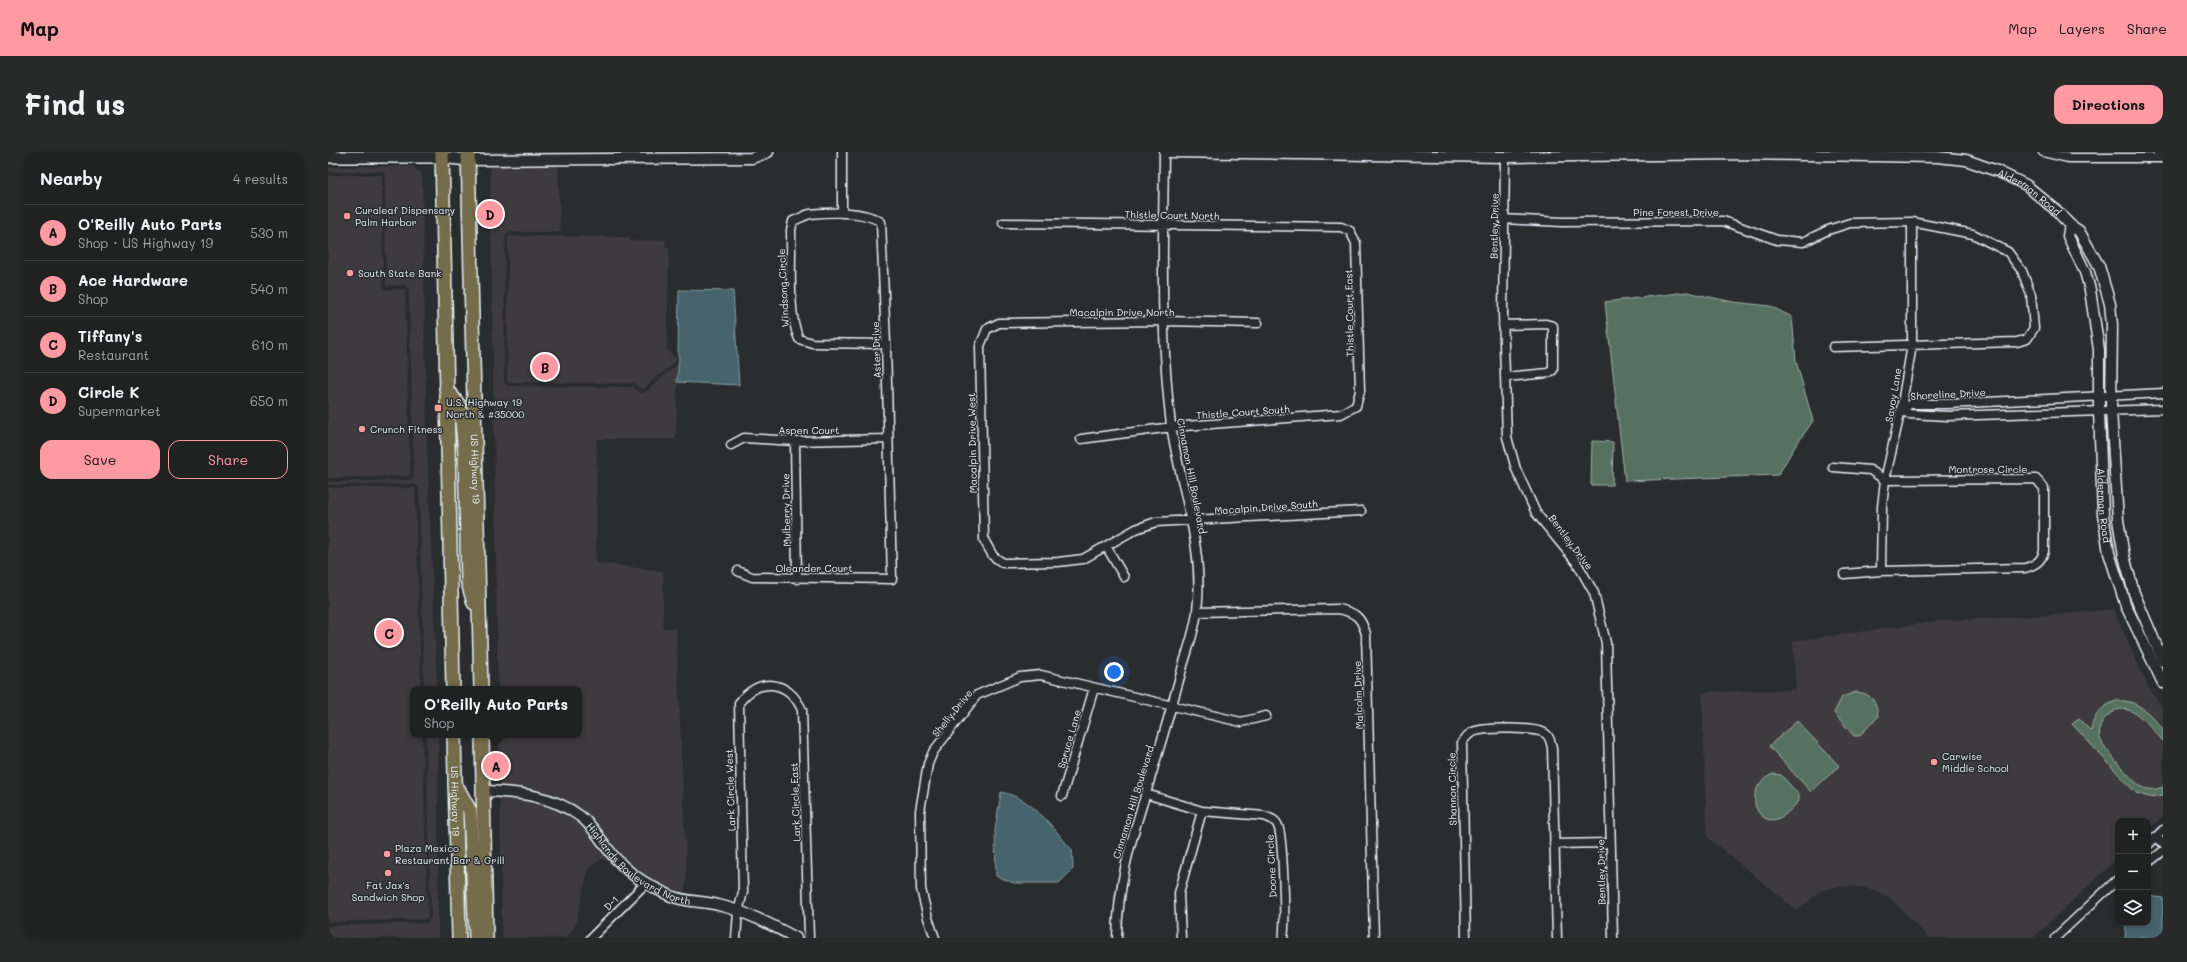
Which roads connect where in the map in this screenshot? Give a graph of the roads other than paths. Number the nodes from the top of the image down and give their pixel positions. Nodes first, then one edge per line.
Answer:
1 (768, 152) edge
2 (842, 152) edge
3 (1164, 152) edge
4 (1168, 152) edge
5 (2043, 152) edge
6 (1737, 153) edge
7 (442, 155) edge
8 (467, 156) edge
9 (328, 157) edge
10 (1505, 157) junction
11 (2163, 158) edge
12 (842, 213) junction
13 (1503, 219) junction
14 (1912, 222) junction
15 (1003, 223) dead end
16 (1163, 225) junction
17 (2070, 225) junction
18 (1341, 227) joint
19 (1163, 321) junction
20 (1258, 323) dead end
21 (1503, 325) junction
22 (987, 329) joint
23 (886, 344) junction
24 (1912, 345) junction
25 (1833, 347) dead end
26 (1506, 377) junction
27 (446, 389) junction
28 (2163, 393) edge
29 (2111, 395) junction
30 (2099, 396) junction
31 (1356, 406) joint
32 (1901, 409) junction
33 (2163, 409) edge
34 (2111, 410) junction
35 (2099, 411) junction
36 (1172, 427) junction
37 (888, 439) junction
38 (1081, 439) dead end
39 (795, 441) junction
40 (731, 445) dead end
41 (1833, 467) dead end
42 (1885, 480) junction
43 (1361, 511) dead end
44 (1192, 522) junction
45 (1106, 546) junction
46 (992, 556) joint
47 (738, 571) dead end
48 (1881, 571) junction
49 (1844, 574) dead end
50 (1124, 577) dead end
51 (797, 579) junction
52 (892, 579) joint
53 (1197, 612) junction
54 (479, 616) junction
55 (2163, 661) edge
56 (2163, 683) edge
57 (768, 685) joint
58 (453, 686) edge
59 (481, 686) edge
60 (1094, 688) junction
61 (1172, 705) junction
62 (1266, 716) dead end
63 (454, 738) edge
64 (482, 738) edge
65 (455, 784) junction
66 (483, 791) junction
67 (1146, 794) junction
68 (1062, 796) dead end
69 (1202, 811) junction
70 (2163, 830) edge
71 (2155, 837) junction
72 (1610, 842) junction
73 (2151, 842) edge
74 (2163, 843) edge
75 (1554, 844) junction
76 (2161, 855) edge
77 (2151, 861) edge
78 (2115, 882) edge
79 (646, 883) junction
80 (458, 897) junction
81 (738, 912) junction
82 (458, 938) edge
83 (469, 938) edge
84 (476, 938) edge
85 (486, 938) edge
86 (591, 938) edge
87 (736, 938) edge
88 (796, 938) edge
89 (809, 938) edge
90 (935, 938) edge
91 (1117, 938) edge
92 (1181, 938) edge
93 (1283, 938) edge
94 (1374, 938) edge
95 (1466, 938) edge
96 (1558, 938) edge
97 (1613, 938) edge
98 (2055, 938) edge

1 - 8 street
2 - 12 street
3 - 16 street, Cinnamon Hill Boulevard
4 - 10 street, Alderman Road
5 - 11 street
6 - 10 street, Alderman Road
6 - 17 street, Alderman Road
7 - 8 main road
7 - 9 main road
7 - 27 highway
8 - 54 highway, US Highway 19
10 - 13 street, Bentley Drive
12 - 23 street, Aster Drive
12 - 23 street, Windsong Circle
13 - 14 street, Pine Forest Drive
13 - 21 street, Bentley Drive
14 - 24 street, Savoy Lane
14 - 24 street, Pine Forest Drive
15 - 16 street, Thistle Court North
16 - 18 street, Thistle Court North
16 - 19 street, Cinnamon Hill Boulevard
17 - 29 street, Alderman Road
17 - 30 street, Alderman Road
18 - 31 street, Thistle Court East
19 - 20 street, Macalpin Drive North
19 - 22 street, Macalpin Drive North
19 - 36 street, Cinnamon Hill Boulevard
21 - 26 street, Bentley Drive
21 - 26 street
22 - 46 street, Macalpin Drive West
23 - 37 street, Aster Drive
24 - 25 street, Pine Forest Drive
24 - 32 street, Savoy Lane
26 - 72 street, Bentley Drive
27 - 54 highway
27 - 58 highway
28 - 29 street, Shoreline Drive
29 - 30 street, Shoreline Drive
29 - 34 street, Alderman Road
30 - 32 street, Shoreline Drive
30 - 35 street, Alderman Road
31 - 36 street, Thistle Court South
32 - 35 street, Shoreline Drive
32 - 42 street, Savoy Lane
33 - 34 street, Shoreline Drive
34 - 35 street, Shoreline Drive
34 - 55 street, Alderman Road
35 - 56 street, Alderman Road
36 - 38 street, Thistle Court South
36 - 44 street, Cinnamon Hill Boulevard
37 - 39 street, Aspen Court
37 - 52 street, Aster Drive
39 - 40 street, Aspen Court
39 - 51 street, Mulberry Drive
41 - 42 street
42 - 48 street, Savoy Lane
42 - 48 street, Montrose Circle
43 - 44 street, Macalpin Drive South
44 - 45 street, Macalpin Drive South
44 - 53 street, Cinnamon Hill Boulevard
45 - 46 street, Macalpin Drive South
45 - 50 street
47 - 51 street, Oleander Court
48 - 49 street
51 - 52 street, Oleander Court
53 - 61 street, Cinnamon Hill Boulevard
53 - 94 street, Malcolm Drive
54 - 59 highway, US Highway 19
57 - 81 street, Lark Circle West
57 - 89 street, Lark Circle East
60 - 61 street, Shelly Drive
60 - 68 street, Spruce Lane
60 - 90 street, Shelly Drive
61 - 62 street, Shelly Drive
61 - 67 street, Cinnamon Hill Boulevard
63 - 65 highway, US Highway 19
64 - 66 highway
65 - 80 highway, US Highway 19
65 - 84 highway
66 - 79 street, Highlands Boulevard North
66 - 85 highway
67 - 69 street, Doone Circle
67 - 91 street, Cinnamon Hill Boulevard
69 - 92 street
69 - 93 street, Doone Circle
70 - 71 street
71 - 73 street
71 - 74 street
72 - 75 street
72 - 97 street, Bentley Drive
75 - 95 street, Shannon Circle
75 - 96 street, Shannon Circle
76 - 77 street
78 - 98 street
79 - 81 street, Highlands Boulevard North
79 - 86 street, D-1
80 - 82 highway, US Highway 19
80 - 83 highway
81 - 87 street, Lark Circle West
81 - 88 street, Highlands Boulevard North

